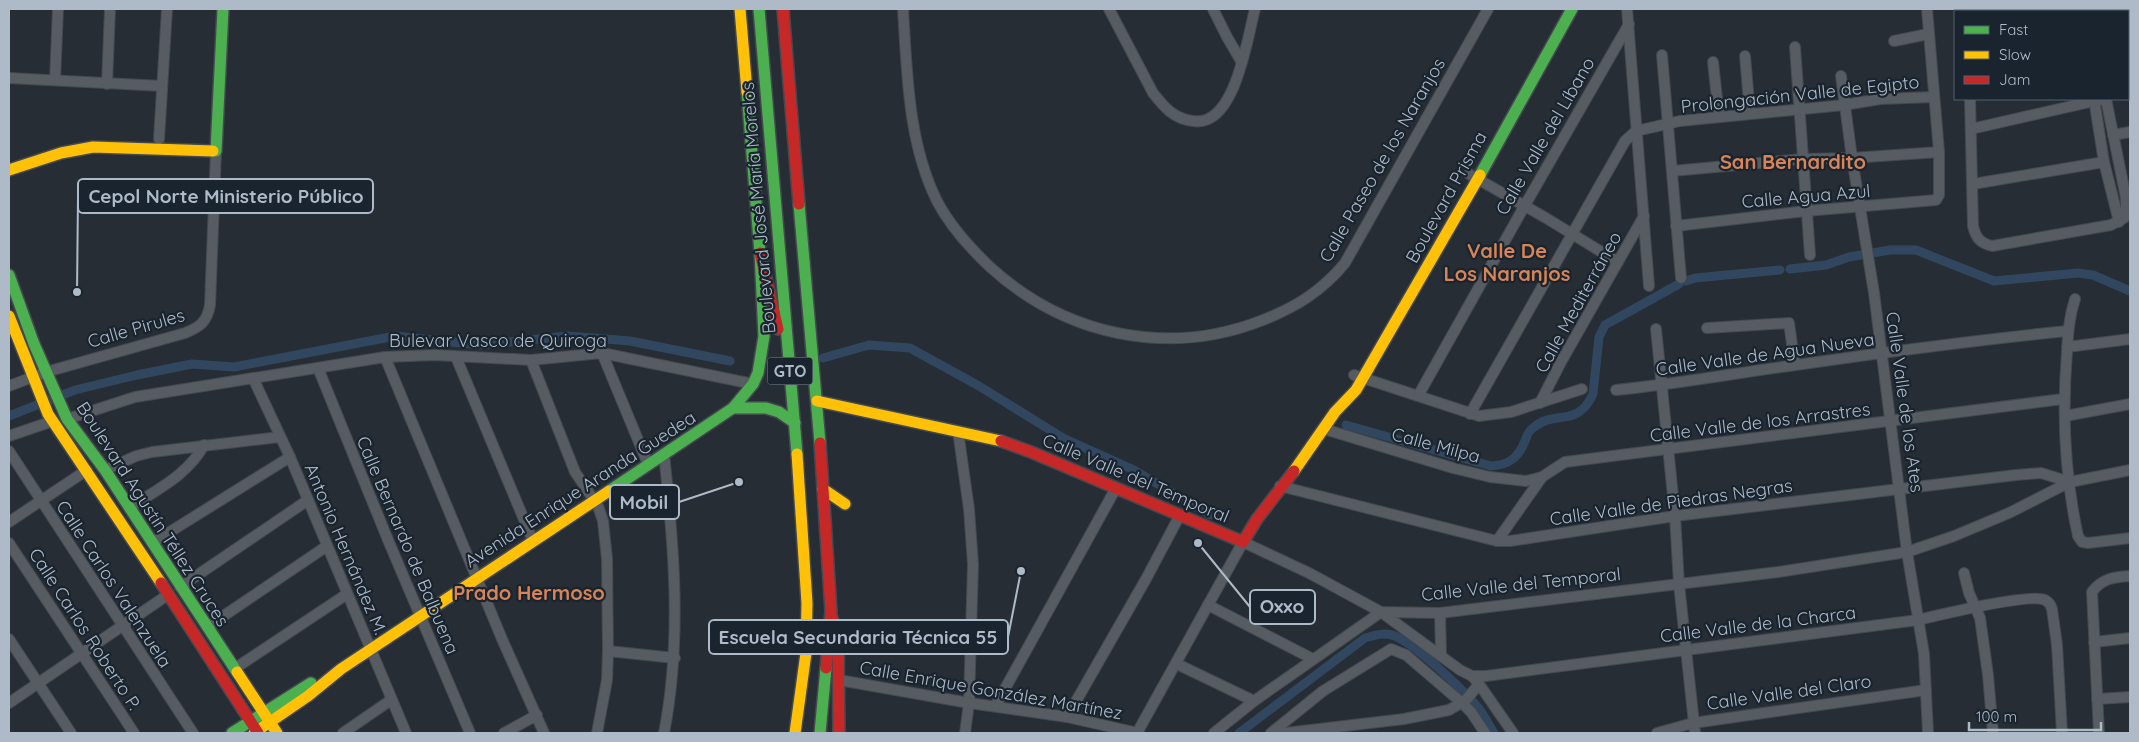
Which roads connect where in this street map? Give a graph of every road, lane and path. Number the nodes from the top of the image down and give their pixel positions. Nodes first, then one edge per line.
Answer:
1 (58, 9) edge
2 (110, 9) edge
3 (167, 9) edge
4 (223, 9) edge
5 (740, 9) edge
6 (759, 9) edge
7 (783, 9) edge
8 (903, 9) edge
9 (1110, 9) edge
10 (1213, 9) edge
11 (1255, 9) edge
12 (1488, 9) edge
13 (1562, 9) edge
14 (1572, 9) edge
15 (1627, 9) edge
16 (1927, 9) edge
17 (1629, 24) junction
18 (1928, 34) junction
19 (1894, 41) dead end
20 (1795, 47) dead end
21 (1662, 55) dead end
22 (1745, 56) dead end
23 (1242, 61) junction
24 (1714, 62) dead end
25 (1841, 76) dead end
26 (9, 78) edge
27 (55, 80) junction
28 (107, 84) junction
29 (162, 86) junction
30 (1934, 97) junction
31 (1970, 100) edge
32 (2095, 100) edge
33 (2099, 100) edge
34 (2099, 100) edge
35 (1844, 105) junction
36 (1800, 109) junction
37 (1750, 114) junction
38 (1719, 117) junction
39 (1669, 123) junction
40 (1971, 129) junction
41 (1636, 131) junction
42 (2130, 132) edge
43 (2113, 135) junction
44 (159, 139) junction
45 (216, 146) junction
46 (1939, 152) junction
47 (1852, 158) junction
48 (9, 159) edge
49 (1802, 160) junction
50 (2104, 162) junction
51 (9, 170) edge
52 (1672, 171) junction
53 (1473, 176) junction
54 (1973, 184) junction
55 (2128, 198) edge
56 (2112, 200) junction
57 (1524, 205) junction
58 (1860, 207) junction
59 (1806, 211) junction
60 (1644, 216) junction
61 (2121, 220) junction
62 (1676, 226) junction
63 (1572, 233) junction
64 (760, 253) junction
65 (1810, 255) dead end
66 (1618, 262) junction
67 (9, 275) edge
68 (1681, 278) dead end
69 (1649, 286) dead end
70 (2075, 299) dead end
71 (9, 316) edge
72 (1656, 328) dead end
73 (1707, 328) dead end
74 (2067, 331) junction
75 (2130, 339) edge
76 (2067, 347) junction
77 (602, 353) junction
78 (1882, 354) junction
79 (385, 357) junction
80 (456, 357) junction
81 (531, 360) junction
82 (1794, 365) junction
83 (318, 368) junction
84 (46, 372) junction
85 (33, 377) junction
86 (1358, 377) junction
87 (253, 378) junction
88 (753, 384) junction
89 (1662, 385) junction
90 (9, 386) edge
91 (791, 386) junction
92 (1582, 389) dead end
93 (1616, 390) dead end
94 (1418, 396) junction
95 (2063, 399) junction
96 (817, 401) junction
97 (1540, 403) junction
98 (2130, 404) edge
99 (733, 408) junction
100 (64, 414) junction
101 (1470, 414) junction
102 (2065, 416) junction
103 (50, 418) junction
104 (1891, 422) junction
105 (795, 423) junction
106 (1324, 429) junction
107 (958, 431) junction
108 (9, 436) edge
109 (280, 437) junction
110 (204, 445) junction
111 (1669, 449) junction
112 (9, 451) edge
113 (664, 454) junction
114 (290, 457) junction
115 (648, 464) junction
116 (87, 470) junction
117 (106, 470) junction
118 (2130, 470) edge
119 (1542, 477) junction
120 (2070, 482) junction
121 (1280, 486) junction
122 (1900, 487) junction
123 (1116, 488) junction
124 (824, 489) junction
125 (40, 500) junction
126 (308, 500) junction
127 (593, 500) junction
128 (845, 504) dead end
129 (129, 508) junction
130 (1180, 515) junction
131 (1675, 516) junction
132 (9, 522) edge
133 (2130, 538) edge
134 (533, 541) junction
135 (1497, 541) junction
136 (1243, 542) junction
137 (9, 543) edge
138 (152, 543) junction
139 (327, 546) junction
140 (1907, 552) junction
141 (1964, 573) dead end
142 (2130, 576) edge
143 (478, 577) junction
144 (1679, 584) junction
145 (180, 587) junction
146 (169, 594) junction
147 (347, 594) junction
148 (1208, 605) junction
149 (1975, 607) junction
150 (831, 611) junction
151 (1381, 612) junction
152 (1440, 613) junction
153 (421, 617) junction
154 (1918, 620) junction
155 (123, 627) junction
156 (207, 627) junction
157 (2130, 638) edge
158 (9, 639) edge
159 (2094, 642) junction
160 (1686, 649) junction
161 (371, 650) junction
162 (608, 651) junction
163 (82, 655) junction
164 (1441, 656) junction
165 (675, 658) junction
166 (1313, 659) junction
167 (1176, 664) junction
168 (341, 668) junction
169 (234, 669) junction
170 (839, 680) junction
171 (1475, 680) junction
172 (38, 684) junction
173 (1926, 690) junction
174 (2130, 697) edge
175 (2097, 699) junction
176 (391, 700) junction
177 (1254, 702) junction
178 (9, 703) edge
179 (969, 703) junction
180 (1462, 703) junction
181 (996, 705) junction
182 (263, 712) junction
183 (536, 715) junction
184 (1067, 717) junction
185 (250, 721) junction
186 (270, 723) junction
187 (1694, 728) edge
188 (71, 733) edge
189 (134, 733) edge
190 (193, 733) edge
191 (232, 733) edge
192 (256, 733) edge
193 (277, 733) edge
194 (343, 733) edge
195 (406, 733) edge
196 (470, 733) edge
197 (504, 733) edge
198 (544, 733) edge
199 (597, 733) edge
200 (664, 733) edge
201 (795, 733) edge
202 (820, 733) edge
203 (839, 733) edge
204 (965, 733) edge
205 (1138, 733) edge
206 (1214, 733) edge
207 (1270, 733) edge
208 (1285, 733) edge
209 (1485, 733) edge
210 (1513, 733) edge
211 (1657, 733) edge
212 (1928, 733) edge
213 (1993, 733) edge
214 (2062, 733) edge
215 (2099, 733) edge

1 - 27 street
2 - 28 street
3 - 29 street
4 - 45 street, Calle Pirules
5 - 64 street, Boulevard José María Morelos
6 - 91 street, Boulevard José María Morelos / GTO
7 - 96 street, GTO
8 - 12 street, Calle Paseo de los Naranjos
9 - 23 street
10 - 23 street
11 - 23 street
13 - 53 street, Boulevard Prisma
14 - 53 street, Boulevard Prisma
15 - 17 street
16 - 18 street
17 - 41 street
17 - 57 street, Calle Valle del Líbano
18 - 19 street
18 - 30 street
20 - 36 street
21 - 39 street
22 - 37 street
24 - 38 street
25 - 35 street, Calle Valle de los Ates
26 - 27 street
27 - 28 street
28 - 29 street
29 - 44 street
30 - 35 street, Prolongación Valle de Egipto
30 - 46 street
31 - 40 street
32 - 40 street
33 - 43 street
34 - 50 street
35 - 36 street, Prolongación Valle de Egipto
35 - 47 street, Calle Valle de los Ates
36 - 37 street, Prolongación Valle de Egipto
36 - 49 street
37 - 38 street, Prolongación Valle de Egipto
38 - 39 street, Prolongación Valle de Egipto
39 - 41 street, Prolongación Valle de Egipto
39 - 52 street
40 - 54 street
41 - 60 street
41 - 63 street
42 - 43 street
43 - 55 street
44 - 45 street
44 - 48 street
45 - 51 street
45 - 84 street, Calle Pirules
46 - 47 street
46 - 58 street, Calle Agua Azul
47 - 49 street
47 - 58 street, Calle Valle de los Ates
49 - 52 street
49 - 59 street
50 - 54 street
50 - 56 street
52 - 62 street
53 - 57 street
53 - 86 street, Boulevard Prisma
54 - 61 street
55 - 56 street
55 - 61 street
56 - 61 street
57 - 63 street
57 - 94 street, Calle Valle del Líbano
58 - 59 street, Calle Agua Azul
58 - 78 street, Calle Valle de los Ates
59 - 62 street, Calle Agua Azul
59 - 65 street
60 - 66 street, Calle Mediterráneo
60 - 69 street
62 - 68 street
63 - 66 street
63 - 101 street
64 - 88 street, Boulevard José María Morelos
64 - 91 street
66 - 97 street, Calle Mediterráneo
67 - 84 street, Boulevard Agustín Téllez Cruces
70 - 74 street
71 - 85 street, Boulevard Agustín Téllez Cruces
72 - 89 street
73 - 82 street
74 - 76 street
74 - 78 street, Calle Valle de Agua Nueva
75 - 76 street
76 - 95 street
77 - 81 street, Bulevar Vasco de Quiroga
77 - 88 street, Bulevar Vasco de Quiroga
77 - 115 street
78 - 82 street, Calle Valle de Agua Nueva
78 - 104 street, Calle Valle de los Ates
79 - 80 street, Bulevar Vasco de Quiroga
79 - 83 street, Bulevar Vasco de Quiroga
79 - 143 street
80 - 81 street, Bulevar Vasco de Quiroga
80 - 134 street
81 - 127 street
82 - 89 street, Calle Valle de Agua Nueva
83 - 87 street, Bulevar Vasco de Quiroga
83 - 153 street, Calle Bernardo de Balbuena
84 - 85 street, Calle Pirules
84 - 100 street, Boulevard Agustín Téllez Cruces
85 - 90 street, Calle Pirules
85 - 103 street, Boulevard Agustín Téllez Cruces
86 - 94 street
86 - 106 street, Boulevard Prisma
87 - 100 street, Bulevar Vasco de Quiroga
87 - 109 street, Antonio Hernández M.
88 - 99 street, Boulevard José María Morelos
89 - 93 street, Calle Valle de Agua Nueva
89 - 111 street
91 - 105 street, Boulevard José María Morelos / GTO
92 - 97 street
94 - 101 street
95 - 102 street
95 - 104 street, Calle Valle de los Arrastres
96 - 107 street, Calle Valle del Temporal
96 - 124 street, GTO
97 - 101 street
98 - 102 street
99 - 105 street, Avenida Enrique Aranda Guedea
99 - 113 street, Avenida Enrique Aranda Guedea
100 - 117 street, Boulevard Agustín Téllez Cruces
102 - 120 street
103 - 108 street
103 - 116 street, Boulevard Agustín Téllez Cruces
104 - 111 street, Calle Valle de los Arrastres
104 - 122 street, Calle Valle de los Ates
105 - 201 street, Boulevard José María Morelos / GTO
106 - 119 street, Calle Milpa
106 - 121 street, Boulevard Prisma
107 - 123 street, Calle Valle del Temporal
107 - 179 street
109 - 110 street
109 - 114 street, Antonio Hernández M.
110 - 117 street
110 - 129 street
111 - 119 street, Calle Valle de los Arrastres
111 - 131 street
112 - 125 street, Calle Carlos Valenzuela
113 - 115 street, Avenida Enrique Aranda Guedea
113 - 165 street
114 - 126 street, Antonio Hernández M.
114 - 138 street
115 - 127 street, Avenida Enrique Aranda Guedea
116 - 125 street
116 - 146 street, Boulevard Agustín Téllez Cruces
117 - 129 street, Boulevard Agustín Téllez Cruces
118 - 120 street, Calle Valle del Temporal
119 - 135 street, Calle Valle de los Arrastres
120 - 122 street, Calle Valle de Piedras Negras
120 - 133 street
120 - 140 street, Calle Valle del Temporal
121 - 135 street, Calle Valle de Piedras Negras
121 - 136 street, Boulevard Prisma
122 - 131 street, Calle Valle de Piedras Negras
122 - 140 street, Calle Valle de los Ates
123 - 130 street, Calle Valle del Temporal
123 - 181 street
124 - 128 street
124 - 150 street, GTO
125 - 132 street
125 - 155 street, Calle Carlos Valenzuela
126 - 139 street, Antonio Hernández M.
126 - 145 street
127 - 134 street, Avenida Enrique Aranda Guedea
127 - 162 street
129 - 138 street, Boulevard Agustín Téllez Cruces
130 - 136 street, Calle Valle del Temporal
130 - 184 street
131 - 135 street, Calle Valle de Piedras Negras
131 - 144 street
134 - 143 street, Avenida Enrique Aranda Guedea
136 - 148 street
136 - 151 street, Calle Valle del Temporal
137 - 163 street, Calle Carlos Roberto P.
138 - 145 street, Boulevard Agustín Téllez Cruces
139 - 147 street, Antonio Hernández M.
139 - 156 street
140 - 144 street, Calle Valle del Temporal
140 - 154 street, Calle Valle de los Ates
141 - 149 street
142 - 159 street
143 - 153 street, Avenida Enrique Aranda Guedea
143 - 183 street
144 - 152 street, Calle Valle del Temporal
144 - 160 street
145 - 156 street, Boulevard Agustín Téllez Cruces
146 - 155 street
146 - 185 street, Boulevard Agustín Téllez Cruces
147 - 161 street, Antonio Hernández M.
147 - 169 street
148 - 166 street
148 - 167 street
149 - 154 street, Calle Valle de la Charca
149 - 213 street
149 - 214 street, Calle Valle de la Charca
150 - 170 street
150 - 202 street, GTO
151 - 152 street, Calle Valle del Temporal
151 - 164 street
151 - 166 street
152 - 164 street
153 - 161 street, Avenida Enrique Aranda Guedea
153 - 196 street, Calle Bernardo de Balbuena
154 - 160 street, Calle Valle de la Charca
154 - 173 street, Calle Valle de los Ates
155 - 163 street
155 - 190 street, Calle Carlos Valenzuela
156 - 169 street, Boulevard Agustín Téllez Cruces
157 - 159 street
158 - 172 street
159 - 175 street
160 - 171 street, Calle Valle de la Charca
160 - 187 street
161 - 168 street, Avenida Enrique Aranda Guedea
161 - 176 street, Antonio Hernández M.
162 - 165 street
162 - 199 street
163 - 172 street
163 - 189 street, Calle Carlos Roberto P.
164 - 171 street
165 - 200 street
166 - 177 street
167 - 177 street
167 - 205 street
168 - 182 street, Avenida Enrique Aranda Guedea
168 - 186 street, Avenida Enrique Aranda Guedea
169 - 182 street, Boulevard Agustín Téllez Cruces
170 - 179 street, Calle Enrique González Martínez
170 - 203 street
171 - 180 street
171 - 210 street
172 - 178 street
172 - 188 street
173 - 187 street, Calle Valle del Claro
173 - 212 street, Calle Valle de los Ates
174 - 175 street
175 - 215 street
176 - 194 street
176 - 195 street, Antonio Hernández M.
177 - 206 street
179 - 181 street, Calle Enrique González Martínez
179 - 204 street
180 - 207 street
180 - 208 street
180 - 209 street
181 - 184 street, Calle Enrique González Martínez
182 - 185 street, Avenida Enrique Aranda Guedea
182 - 186 street, Boulevard Agustín Téllez Cruces
183 - 197 street
183 - 198 street
184 - 205 street, Calle Enrique González Martínez
185 - 191 street, Avenida Enrique Aranda Guedea
185 - 192 street, Boulevard Agustín Téllez Cruces
186 - 192 street, Avenida Enrique Aranda Guedea
186 - 193 street, Boulevard Agustín Téllez Cruces
187 - 211 street, Calle Valle del Claro

